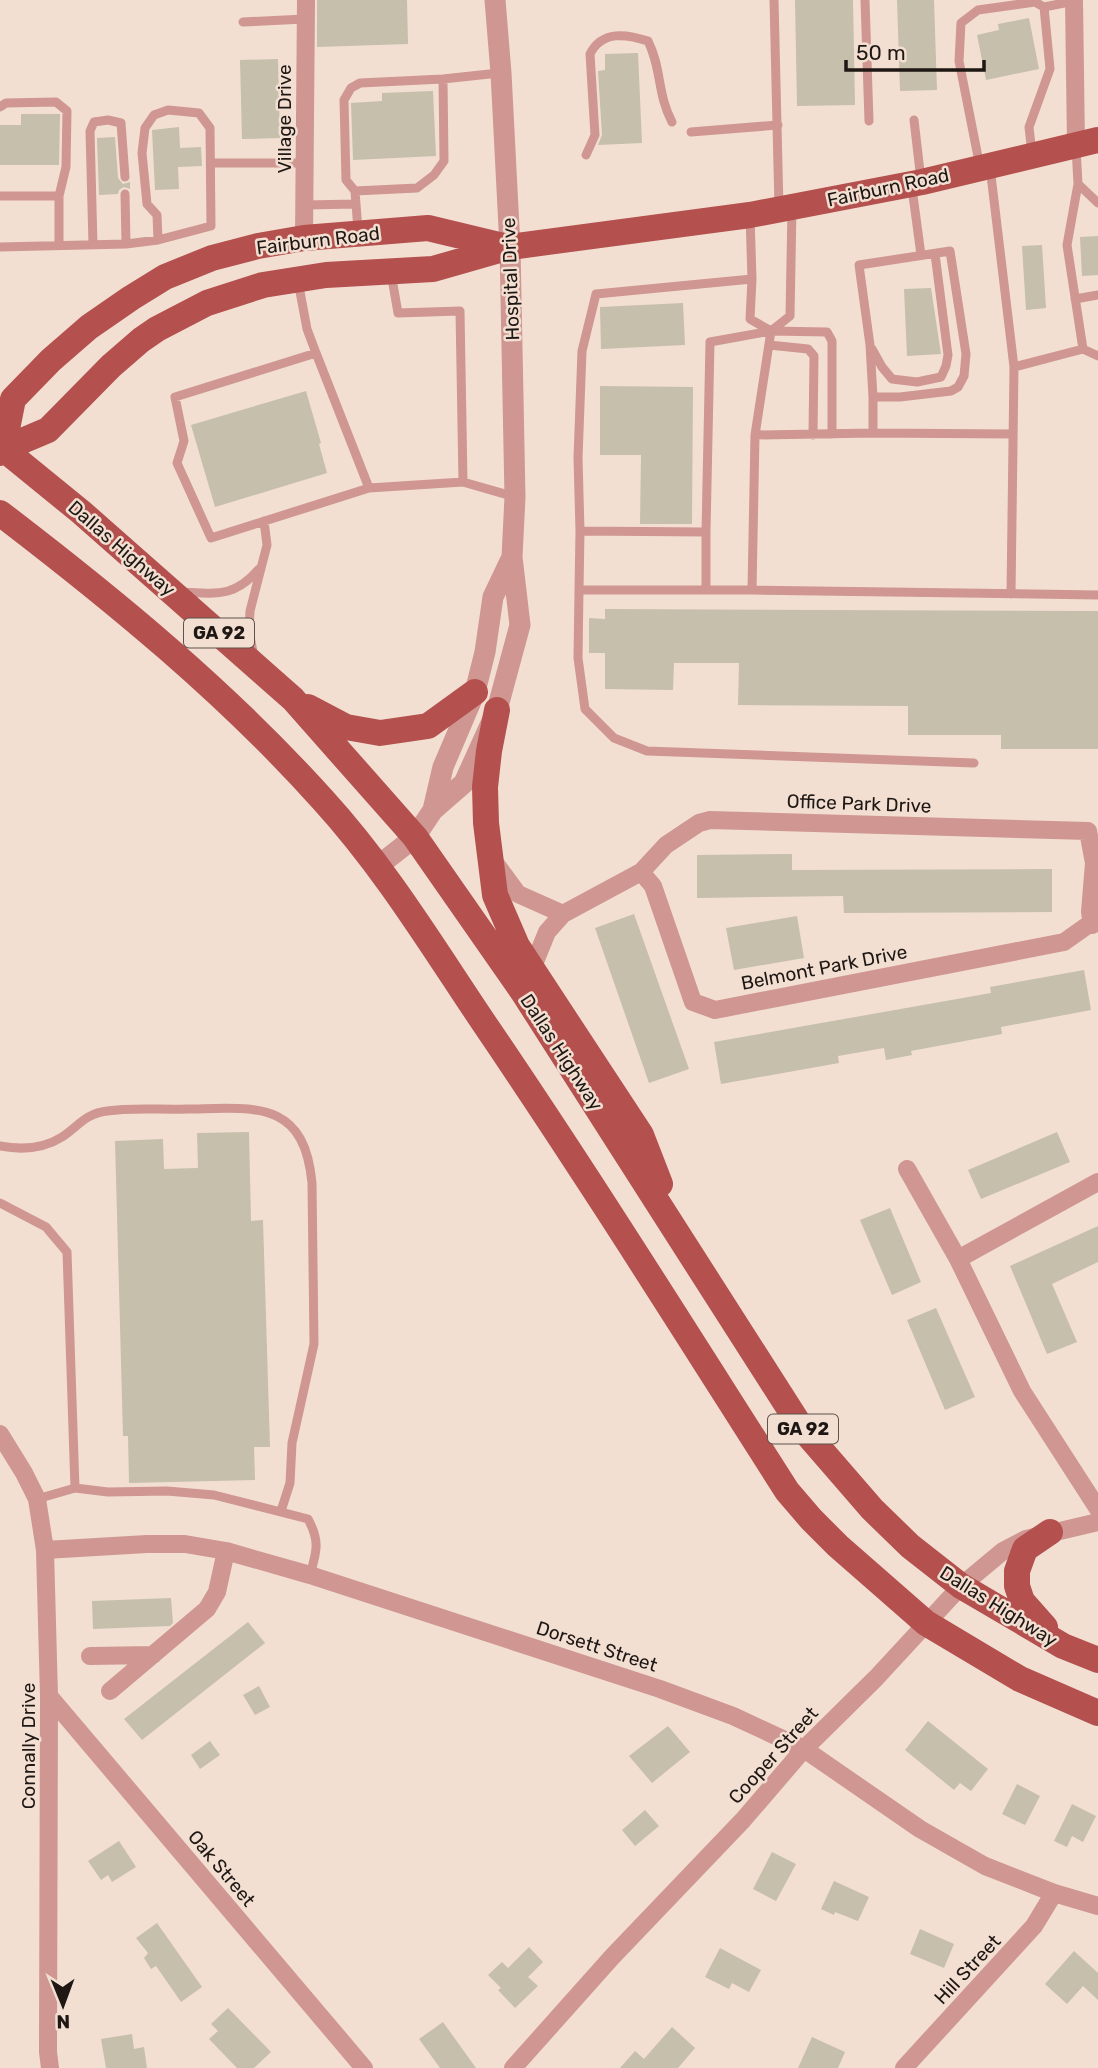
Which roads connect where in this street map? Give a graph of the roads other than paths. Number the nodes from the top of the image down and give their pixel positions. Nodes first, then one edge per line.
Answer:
1 (306, 0) edge
2 (495, 0) edge
3 (774, 0) edge
4 (865, 0) edge
5 (1074, 0) edge
6 (1044, 7) junction
7 (305, 19) junction
8 (243, 22) dead end
9 (501, 73) junction
10 (443, 79) junction
11 (0, 107) edge
12 (914, 120) dead end
13 (869, 121) dead end
14 (672, 122) dead end
15 (778, 125) junction
16 (691, 132) dead end
17 (1087, 142) edge
18 (586, 155) dead end
19 (1032, 156) junction
20 (212, 163) junction
21 (305, 163) junction
22 (985, 167) junction
23 (125, 177) dead end
24 (916, 183) junction
25 (1078, 184) junction
26 (355, 191) junction
27 (125, 194) dead end
28 (59, 195) junction
29 (0, 196) edge
30 (1098, 203) edge
31 (356, 204) junction
32 (304, 205) junction
33 (785, 208) junction
34 (750, 215) junction
35 (358, 234) junction
36 (304, 238) junction
37 (159, 240) junction
38 (60, 244) junction
39 (126, 244) junction
40 (93, 245) junction
41 (0, 247) edge
42 (510, 247) junction
43 (935, 254) junction
44 (921, 256) junction
45 (391, 271) junction
46 (298, 279) junction
47 (752, 279) junction
48 (1098, 295) edge
49 (1076, 299) junction
50 (771, 331) junction
51 (769, 345) junction
52 (870, 345) junction
53 (1083, 349) junction
54 (316, 354) junction
55 (1098, 356) edge
56 (1014, 367) junction
57 (873, 397) junction
58 (873, 433) junction
59 (832, 434) junction
60 (1013, 434) junction
61 (755, 435) junction
62 (813, 435) junction
63 (1, 449) edge
64 (463, 482) junction
65 (369, 488) junction
66 (515, 497) junction
67 (0, 513) edge
68 (264, 521) junction
69 (580, 531) junction
70 (706, 532) junction
71 (512, 557) junction
72 (264, 562) junction
73 (579, 590) junction
74 (706, 590) junction
75 (752, 590) junction
76 (173, 592) junction
77 (1011, 594) junction
78 (1098, 595) edge
79 (255, 666) junction
80 (475, 692) junction
81 (293, 699) junction
82 (496, 710) junction
83 (974, 763) dead end
84 (433, 810) junction
85 (415, 837) junction
86 (490, 856) junction
87 (378, 866) junction
88 (641, 872) junction
89 (563, 914) junction
90 (1095, 924) edge
91 (532, 969) junction
92 (0, 1146) edge
93 (907, 1169) dead end
94 (1098, 1182) edge
95 (0, 1203) edge
96 (683, 1241) junction
97 (958, 1259) junction
98 (0, 1434) edge
99 (75, 1489) junction
100 (37, 1499) junction
101 (1098, 1509) edge
102 (281, 1511) junction
103 (1098, 1522) edge
104 (1050, 1532) junction
105 (45, 1550) junction
106 (226, 1551) junction
107 (310, 1575) junction
108 (961, 1587) junction
109 (926, 1623) junction
110 (1063, 1646) junction
111 (153, 1655) junction
112 (90, 1656) dead end
113 (1098, 1660) edge
114 (110, 1691) dead end
115 (49, 1696) junction
116 (1098, 1713) edge
117 (804, 1749) junction
118 (1054, 1893) junction
119 (1098, 1906) edge
120 (50, 2068) edge
121 (364, 2068) edge
122 (513, 2068) edge
123 (904, 2068) edge

1 - 7 street, Village Drive
2 - 9 street, Hospital Drive
3 - 15 lane
4 - 13 lane
5 - 6 lane
5 - 17 street
6 - 19 lane
6 - 22 lane
7 - 8 lane
7 - 21 street, Village Drive
9 - 10 lane
9 - 42 street, Hospital Drive
10 - 26 lane
10 - 26 lane
11 - 28 lane
12 - 24 lane
14 - 18 lane
15 - 16 lane
15 - 33 lane
17 - 19 main road, Fairburn Road
17 - 25 lane
19 - 22 main road, Fairburn Road
20 - 21 lane
20 - 37 lane
20 - 37 lane
21 - 32 street, Village Drive
22 - 24 main road, Fairburn Road
22 - 56 lane
23 - 40 lane
24 - 33 main road, Fairburn Road
24 - 44 lane
25 - 30 lane
25 - 49 lane
26 - 31 lane
27 - 39 lane
28 - 29 lane
28 - 38 lane
31 - 32 lane
31 - 35 lane
32 - 36 street, Village Drive
33 - 34 main road, Fairburn Road
33 - 50 lane
34 - 42 main road, Fairburn Road
34 - 47 lane
35 - 36 main road, Fairburn Road
35 - 42 main road, Fairburn Road
36 - 63 main road, Fairburn Road
37 - 39 lane
38 - 40 lane
38 - 41 lane
39 - 40 lane
42 - 45 main road, Fairburn Road
42 - 66 street, Hospital Drive
43 - 44 lane
43 - 52 lane
43 - 57 lane
44 - 52 lane
45 - 46 main road, Fairburn Road
45 - 64 lane
46 - 54 lane
46 - 63 main road, Fairburn Road
47 - 50 lane
47 - 69 lane
48 - 49 lane
49 - 53 lane
50 - 51 lane
50 - 59 lane
50 - 70 lane
51 - 61 lane
51 - 62 lane
52 - 57 lane
53 - 55 lane
53 - 56 lane
54 - 65 lane
54 - 68 lane
56 - 60 lane
57 - 58 lane
58 - 59 lane
58 - 60 lane
59 - 62 lane
60 - 77 lane
61 - 62 lane
61 - 75 lane
63 - 76 main road, Dallas Highway / GA 92
64 - 65 lane
64 - 66 lane
65 - 68 lane
66 - 71 street, Hospital Drive
67 - 87 main road, GA 92
68 - 72 lane
69 - 70 lane
69 - 73 lane
70 - 74 lane
71 - 80 street, Hospital Drive
71 - 82 street, Hospital Drive
72 - 76 lane
72 - 79 lane
73 - 74 lane
73 - 83 lane
74 - 75 lane
75 - 77 lane
76 - 79 main road, Dallas Highway / GA 92
77 - 78 lane
79 - 81 main road, Dallas Highway / GA 92
80 - 81 main road
80 - 84 street, Hospital Drive
81 - 85 main road, Dallas Highway / GA 92
82 - 84 street, Hospital Drive
82 - 86 main road
84 - 85 street, Hospital Drive
85 - 87 street, Hospital Drive
85 - 96 main road, Dallas Highway / GA 92
86 - 89 street
86 - 91 main road
87 - 109 main road, GA 92
88 - 89 street, Office Park Drive
88 - 90 street, Belmont Park Drive
88 - 90 street, Office Park Drive
89 - 91 street, Office Park Drive
91 - 96 main road
92 - 102 lane
93 - 97 street
94 - 97 street
95 - 99 lane
96 - 108 main road, Dallas Highway / GA 92
97 - 101 street
98 - 100 street, Connally Drive
99 - 100 lane
99 - 102 lane
100 - 105 street, Connally Drive
102 - 107 lane
103 - 104 street, Cooper Street
104 - 108 street, Cooper Street
104 - 110 main road
105 - 106 street, Dorsett Street
105 - 115 street, Connally Drive
106 - 107 street, Dorsett Street
106 - 111 street
107 - 117 street, Dorsett Street
108 - 109 street, Cooper Street
108 - 110 main road, Dallas Highway / GA 92
109 - 116 main road, GA 92
109 - 117 street, Cooper Street
110 - 113 main road, Dallas Highway / GA 92
111 - 112 street
111 - 114 street
115 - 120 street, Connally Drive
115 - 121 street, Oak Street
117 - 118 street, Dorsett Street
117 - 122 street, Cooper Street
118 - 119 street, Dorsett Street
118 - 123 street, Hill Street

